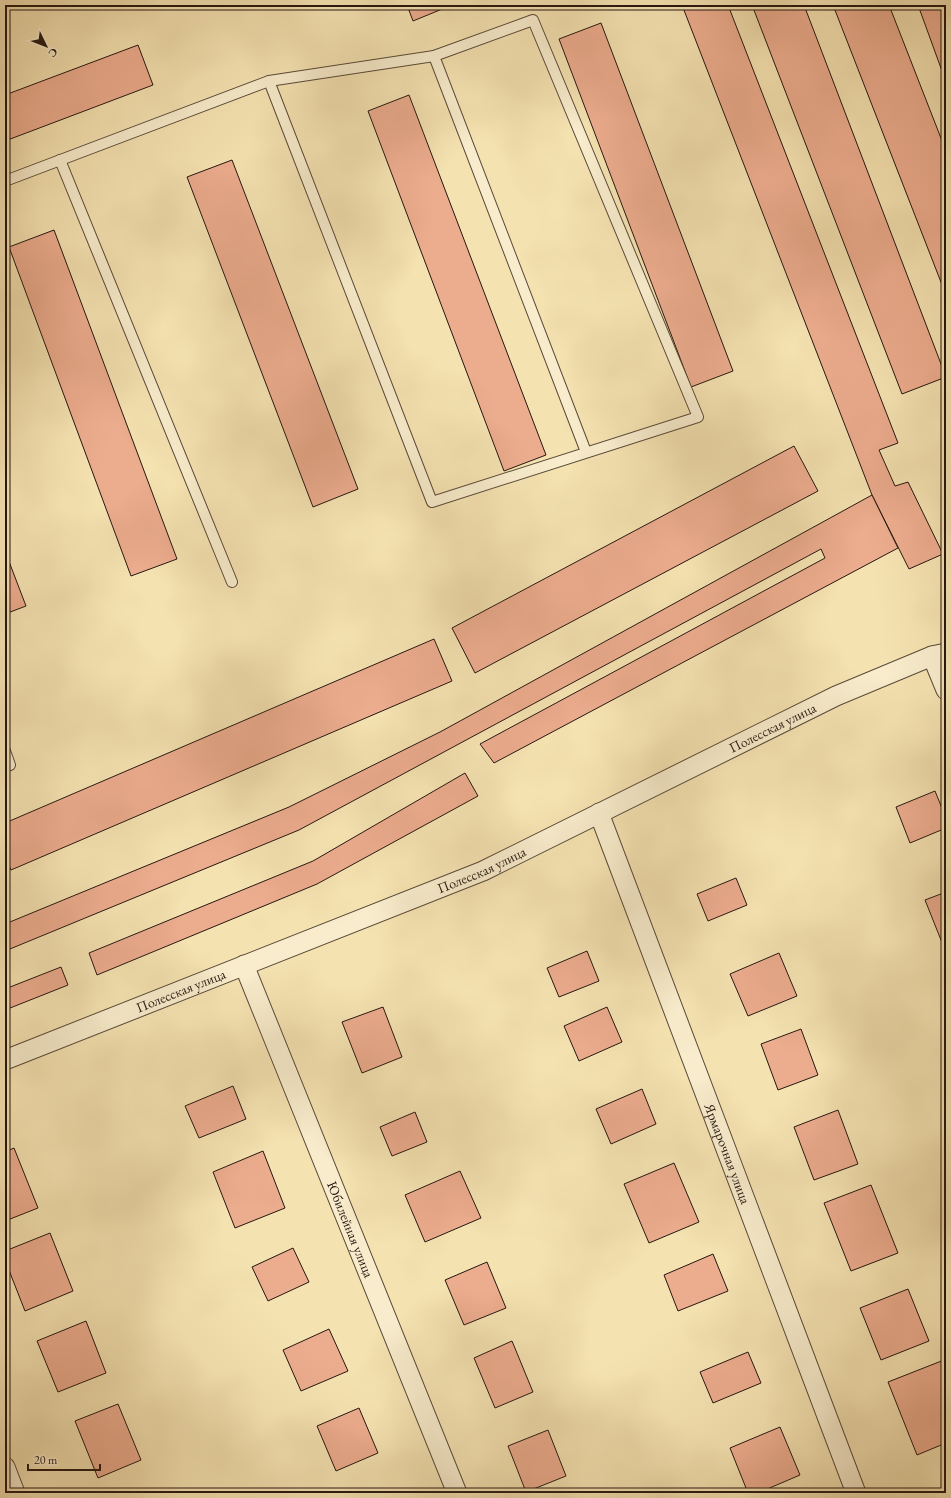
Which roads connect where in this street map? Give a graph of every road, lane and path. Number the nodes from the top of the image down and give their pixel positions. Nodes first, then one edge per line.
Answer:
1 (434, 56) junction
2 (269, 81) junction
3 (60, 160) junction
4 (5, 181) edge
5 (586, 452) junction
6 (232, 582) dead end
7 (939, 654) edge
8 (946, 690) edge
9 (5, 751) edge
10 (10, 764) dead end
11 (599, 813) junction
12 (244, 966) junction
13 (5, 1060) edge
14 (5, 1467) edge
15 (16, 1493) edge
16 (457, 1493) edge
17 (856, 1493) edge

1 - 2 lane
1 - 5 lane
1 - 5 lane
2 - 3 lane
2 - 5 lane
3 - 4 lane
3 - 6 lane
7 - 8 street
7 - 11 street, Полесская улица
9 - 10 lane
11 - 12 street, Полесская улица
11 - 17 street, Ярмарочная улица
12 - 13 street, Полесская улица
12 - 16 street, Юбилейная улица
14 - 15 street

